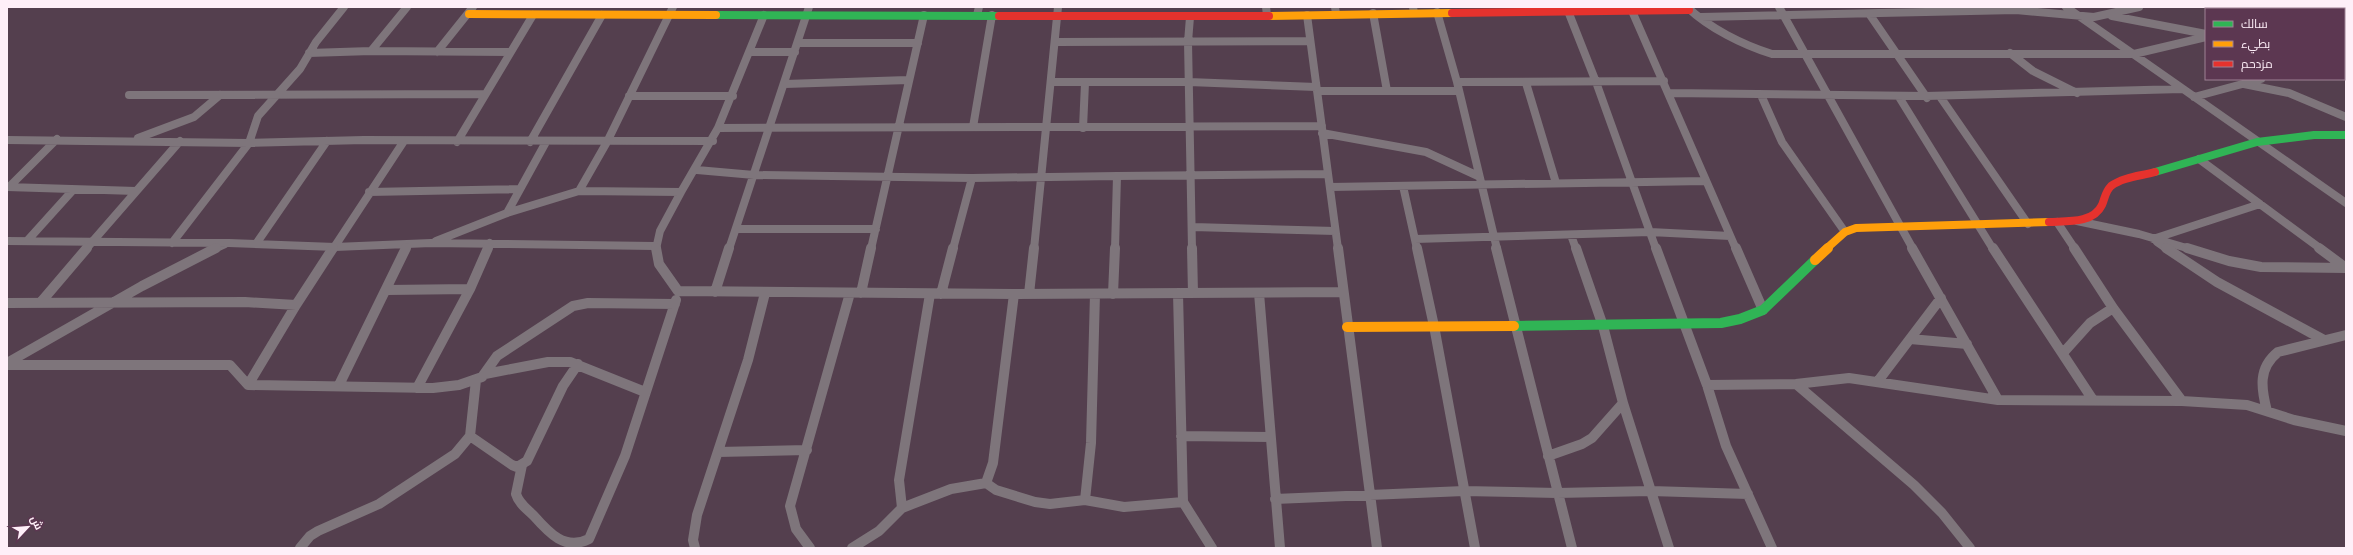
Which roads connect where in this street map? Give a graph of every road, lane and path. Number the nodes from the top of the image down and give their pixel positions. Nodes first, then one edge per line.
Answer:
1 (344, 7) edge
2 (407, 7) edge
3 (1779, 7) edge
4 (1844, 7) edge
5 (2066, 7) edge
6 (2139, 7) edge
7 (1620, 9) edge
8 (1688, 9) edge
9 (1335, 10) edge
10 (1414, 10) edge
11 (1469, 10) edge
12 (1909, 10) edge
13 (471, 11) edge
14 (671, 11) edge
15 (808, 11) edge
16 (978, 11) edge
17 (1058, 11) edge
18 (1267, 11) edge
19 (1568, 11) junction
20 (1632, 11) junction
21 (1437, 12) junction
22 (1373, 13) junction
23 (1307, 14) junction
24 (533, 15) junction
25 (602, 15) junction
26 (764, 15) junction
27 (924, 15) junction
28 (992, 15) junction
29 (1849, 15) junction
30 (1870, 15) junction
31 (2109, 15) junction
32 (1785, 16) junction
33 (2079, 16) junction
34 (1190, 17) junction
35 (1699, 17) junction
36 (2205, 36) edge
37 (2205, 36) edge
38 (1310, 41) junction
39 (1056, 42) junction
40 (1188, 42) junction
41 (798, 43) junction
42 (918, 43) junction
43 (371, 51) junction
44 (437, 52) junction
45 (510, 52) junction
46 (749, 52) junction
47 (795, 52) junction
48 (309, 53) junction
49 (2010, 53) junction
50 (2134, 54) junction
51 (1804, 55) junction
52 (1899, 55) junction
53 (908, 80) junction
54 (2258, 80) edge
55 (1664, 81) junction
56 (1051, 82) junction
57 (1189, 82) junction
58 (1458, 82) junction
59 (1596, 82) junction
60 (1085, 83) junction
61 (1526, 83) junction
62 (785, 84) junction
63 (2244, 84) junction
64 (1316, 89) junction
65 (2182, 89) junction
66 (1459, 90) junction
67 (1388, 91) junction
68 (1669, 93) junction
69 (485, 94) junction
70 (2078, 94) junction
71 (129, 95) dead end
72 (220, 95) junction
73 (276, 95) junction
74 (1760, 95) junction
75 (629, 96) junction
76 (733, 96) junction
77 (1829, 97) junction
78 (1899, 97) junction
79 (2194, 97) junction
80 (1927, 98) junction
81 (1941, 98) junction
82 (2346, 117) edge
83 (898, 127) junction
84 (973, 127) junction
85 (1191, 127) junction
86 (718, 128) junction
87 (770, 128) junction
88 (1046, 128) junction
89 (1083, 128) junction
90 (1322, 130) junction
91 (2346, 134) edge
92 (57, 139) junction
93 (7, 140) edge
94 (132, 140) junction
95 (180, 141) junction
96 (327, 141) junction
97 (404, 141) junction
98 (713, 141) junction
99 (457, 142) junction
100 (530, 142) junction
101 (546, 142) junction
102 (607, 142) junction
103 (2257, 142) junction
104 (249, 143) junction
105 (2199, 159) junction
106 (697, 170) junction
107 (1191, 174) junction
108 (1327, 174) junction
109 (754, 175) junction
110 (1117, 176) junction
111 (889, 177) junction
112 (972, 178) junction
113 (1040, 178) junction
114 (1479, 180) junction
115 (1706, 181) junction
116 (1556, 183) junction
117 (1630, 183) junction
118 (1403, 186) junction
119 (8, 187) edge
120 (1330, 187) junction
121 (520, 189) junction
122 (73, 190) junction
123 (136, 191) junction
124 (579, 191) junction
125 (369, 192) junction
126 (681, 192) junction
127 (2346, 203) edge
128 (2260, 204) junction
129 (507, 213) junction
130 (2077, 221) junction
131 (2057, 222) junction
132 (1976, 223) junction
133 (2028, 224) junction
134 (1900, 225) junction
135 (1193, 227) junction
136 (736, 229) junction
137 (876, 229) junction
138 (1335, 231) junction
139 (1650, 232) junction
140 (1844, 232) junction
141 (1571, 235) junction
142 (1730, 236) junction
143 (1494, 237) junction
144 (1415, 239) junction
145 (2153, 239) junction
146 (7, 241) edge
147 (27, 241) junction
148 (431, 242) junction
149 (92, 243) junction
150 (172, 243) junction
151 (229, 243) junction
152 (490, 243) junction
153 (256, 244) junction
154 (407, 245) junction
155 (654, 246) junction
156 (335, 247) junction
157 (2346, 268) edge
158 (470, 289) junction
159 (387, 290) junction
160 (678, 291) junction
161 (715, 292) junction
162 (1342, 292) junction
163 (765, 293) junction
164 (850, 293) junction
165 (861, 293) junction
166 (1178, 293) junction
167 (1193, 293) junction
168 (1259, 293) junction
169 (930, 294) junction
170 (941, 294) junction
171 (1014, 294) junction
172 (1029, 294) junction
173 (1095, 294) junction
174 (1113, 294) junction
175 (1941, 298) junction
176 (41, 302) junction
177 (7, 303) edge
178 (109, 304) junction
179 (296, 304) junction
180 (675, 304) junction
181 (2113, 308) junction
182 (1763, 310) junction
183 (1684, 325) junction
184 (1434, 326) junction
185 (1516, 326) junction
186 (1603, 326) junction
187 (1347, 327) junction
188 (2346, 335) edge
189 (1910, 339) junction
190 (2324, 340) junction
191 (1967, 344) junction
192 (2063, 353) junction
193 (7, 364) edge
194 (578, 364) junction
195 (485, 374) junction
196 (476, 380) junction
197 (1878, 381) junction
198 (339, 384) junction
199 (1796, 384) junction
200 (248, 385) junction
201 (1707, 385) junction
202 (417, 388) junction
203 (645, 392) junction
204 (1998, 400) junction
205 (2093, 400) junction
206 (1623, 402) junction
207 (2182, 402) junction
208 (2267, 411) junction
209 (2346, 431) edge
210 (470, 436) junction
211 (1181, 436) junction
212 (1270, 437) junction
213 (807, 450) junction
214 (718, 452) junction
215 (1548, 456) junction
216 (522, 465) junction
217 (986, 483) junction
218 (1464, 491) junction
219 (1651, 491) junction
220 (1557, 493) junction
221 (1369, 494) junction
222 (1748, 494) junction
223 (1275, 499) junction
224 (1085, 500) junction
225 (1183, 502) junction
226 (902, 508) junction
227 (300, 548) edge
228 (695, 548) edge
229 (810, 548) edge
230 (852, 548) edge
231 (1212, 548) edge
232 (1280, 548) edge
233 (1377, 548) edge
234 (1474, 548) edge
235 (1572, 548) edge
236 (1670, 548) edge
237 (1772, 548) edge
238 (1970, 548) edge

1 - 48 street
2 - 43 street
3 - 32 street
4 - 29 street
5 - 33 street
6 - 31 street
7 - 19 street
7 - 20 street
8 - 20 street
8 - 35 street
9 - 22 street
9 - 23 street
10 - 21 street
10 - 22 street
11 - 19 street
11 - 21 street
12 - 30 street
12 - 33 street
13 - 24 street
13 - 44 street
14 - 25 street
14 - 26 street
14 - 75 street
15 - 26 street
15 - 27 street
15 - 41 street
16 - 27 street
16 - 28 street
17 - 28 street
17 - 34 street
17 - 39 street
18 - 23 street
18 - 34 street
19 - 59 street
20 - 55 street
21 - 58 street
22 - 67 street
23 - 38 street
24 - 25 street
24 - 45 street
25 - 100 street
26 - 46 street
27 - 42 street
28 - 84 street
29 - 30 street
29 - 32 street
30 - 52 street
31 - 33 street
31 - 36 street
32 - 35 street
32 - 51 street
33 - 50 street
34 - 40 street
35 - 51 street
37 - 50 street
38 - 40 street
38 - 64 street
39 - 40 street
39 - 56 street
40 - 57 street
41 - 42 street
41 - 47 street
42 - 53 street
43 - 44 street
43 - 48 street
44 - 45 street
45 - 69 street
46 - 47 street
46 - 76 street
47 - 62 street
48 - 73 street
49 - 50 street
49 - 52 street
49 - 70 street
50 - 65 street
51 - 52 street
51 - 77 street
52 - 80 street
53 - 62 street
53 - 83 street
54 - 63 street
55 - 59 street
55 - 68 street
56 - 60 street
56 - 88 street
57 - 60 street
57 - 64 street
57 - 85 street
58 - 61 street
58 - 66 street
59 - 61 street
59 - 117 street
60 - 89 street
61 - 116 street
62 - 87 street
63 - 79 street
63 - 82 street
64 - 67 street
64 - 90 street
65 - 70 street
65 - 79 street
66 - 67 street
66 - 114 street
68 - 74 street
68 - 115 street
69 - 73 street
69 - 99 street
70 - 81 street
71 - 72 street
72 - 73 street
72 - 94 street
73 - 104 street
74 - 77 street
74 - 140 street
75 - 76 street
75 - 102 street
76 - 86 street
77 - 78 street
77 - 134 street
78 - 80 street
78 - 132 street
79 - 103 street
80 - 81 street
81 - 133 street
83 - 84 street
83 - 87 street
83 - 111 street
84 - 88 street
85 - 89 street
85 - 90 street
85 - 107 street
86 - 87 street
86 - 98 street
87 - 109 street
88 - 89 street
88 - 113 street
90 - 108 street
90 - 114 street
91 - 103 street
92 - 93 street
92 - 94 street
92 - 119 street
94 - 95 street
95 - 104 street
95 - 123 street
96 - 97 street
96 - 104 street
96 - 153 street
97 - 99 street
97 - 125 street
98 - 102 street
98 - 106 street
99 - 100 street
100 - 101 street
101 - 102 street
101 - 121 street
102 - 124 street
103 - 105 street
103 - 127 street
104 - 150 street
105 - 128 street
105 - 130 street
106 - 109 street
106 - 126 street
107 - 108 street
107 - 110 street
107 - 135 street
108 - 120 street
109 - 111 street
109 - 136 street
110 - 113 street
110 - 174 street
111 - 112 street
111 - 137 street
112 - 113 street
112 - 170 street
113 - 172 street
114 - 116 street
114 - 118 street
114 - 143 street
115 - 117 street
115 - 142 street
116 - 117 street
117 - 139 street
118 - 120 street
118 - 144 street
119 - 122 street
120 - 138 street
121 - 125 street
121 - 129 street
122 - 123 street
122 - 147 street
123 - 149 street
124 - 126 street
124 - 129 street
125 - 156 street
126 - 155 street
128 - 145 street
128 - 157 street
129 - 148 street
130 - 131 street
130 - 145 street
131 - 133 street
131 - 181 street
132 - 133 street
132 - 134 street
132 - 192 street
134 - 140 street
134 - 175 street
135 - 138 street
135 - 167 street
136 - 137 street
136 - 161 street
137 - 165 street
138 - 162 street
139 - 141 street
139 - 142 street
139 - 183 street
140 - 182 street
141 - 143 street
141 - 186 street
142 - 182 street
143 - 144 street
143 - 185 street
144 - 184 street
145 - 157 street
145 - 190 street
146 - 147 street
147 - 149 street
148 - 152 street
148 - 154 street
149 - 150 street
149 - 176 street
150 - 151 street
151 - 153 street
151 - 178 street
152 - 155 street
152 - 158 street
153 - 156 street
154 - 156 street
154 - 159 street
155 - 160 street
156 - 179 street
158 - 159 street
158 - 202 street
159 - 198 street
160 - 161 street
160 - 180 street
161 - 163 street
162 - 168 street
162 - 187 street
163 - 164 street
163 - 214 street
164 - 165 street
164 - 213 street
165 - 169 street
166 - 167 street
166 - 174 street
166 - 211 street
167 - 168 street
168 - 212 street
169 - 170 street
169 - 226 street
170 - 171 street
171 - 172 street
171 - 217 street
172 - 173 street
173 - 174 street
173 - 224 street
175 - 189 street
175 - 191 street
176 - 177 street
176 - 178 street
178 - 179 street
178 - 193 street
179 - 200 street
180 - 195 street
180 - 203 street
181 - 192 street
181 - 207 street
182 - 183 street
183 - 186 street
183 - 201 street
184 - 185 street
184 - 187 street
184 - 218 street
185 - 186 street
185 - 215 street
186 - 206 street
187 - 221 street
188 - 190 street
189 - 191 street
189 - 197 street
190 - 208 street
191 - 204 street
192 - 205 street
193 - 200 street
194 - 195 street
194 - 203 street
194 - 216 street
195 - 196 street
196 - 202 street
196 - 210 street
197 - 199 street
197 - 204 street
198 - 200 street
198 - 202 street
199 - 201 street
199 - 238 street
201 - 222 street
203 - 216 street
204 - 205 street
205 - 207 street
206 - 215 street
206 - 219 street
207 - 208 street
208 - 209 street
210 - 216 street
210 - 227 street
211 - 212 street
211 - 225 street
212 - 223 street
213 - 214 street
213 - 229 street
214 - 228 street
215 - 220 street
217 - 224 street
217 - 226 street
218 - 220 street
218 - 221 street
218 - 234 street
219 - 220 street
219 - 222 street
219 - 236 street
220 - 235 street
221 - 223 street
221 - 233 street
222 - 237 street
223 - 232 street
224 - 225 street
225 - 231 street
226 - 230 street

